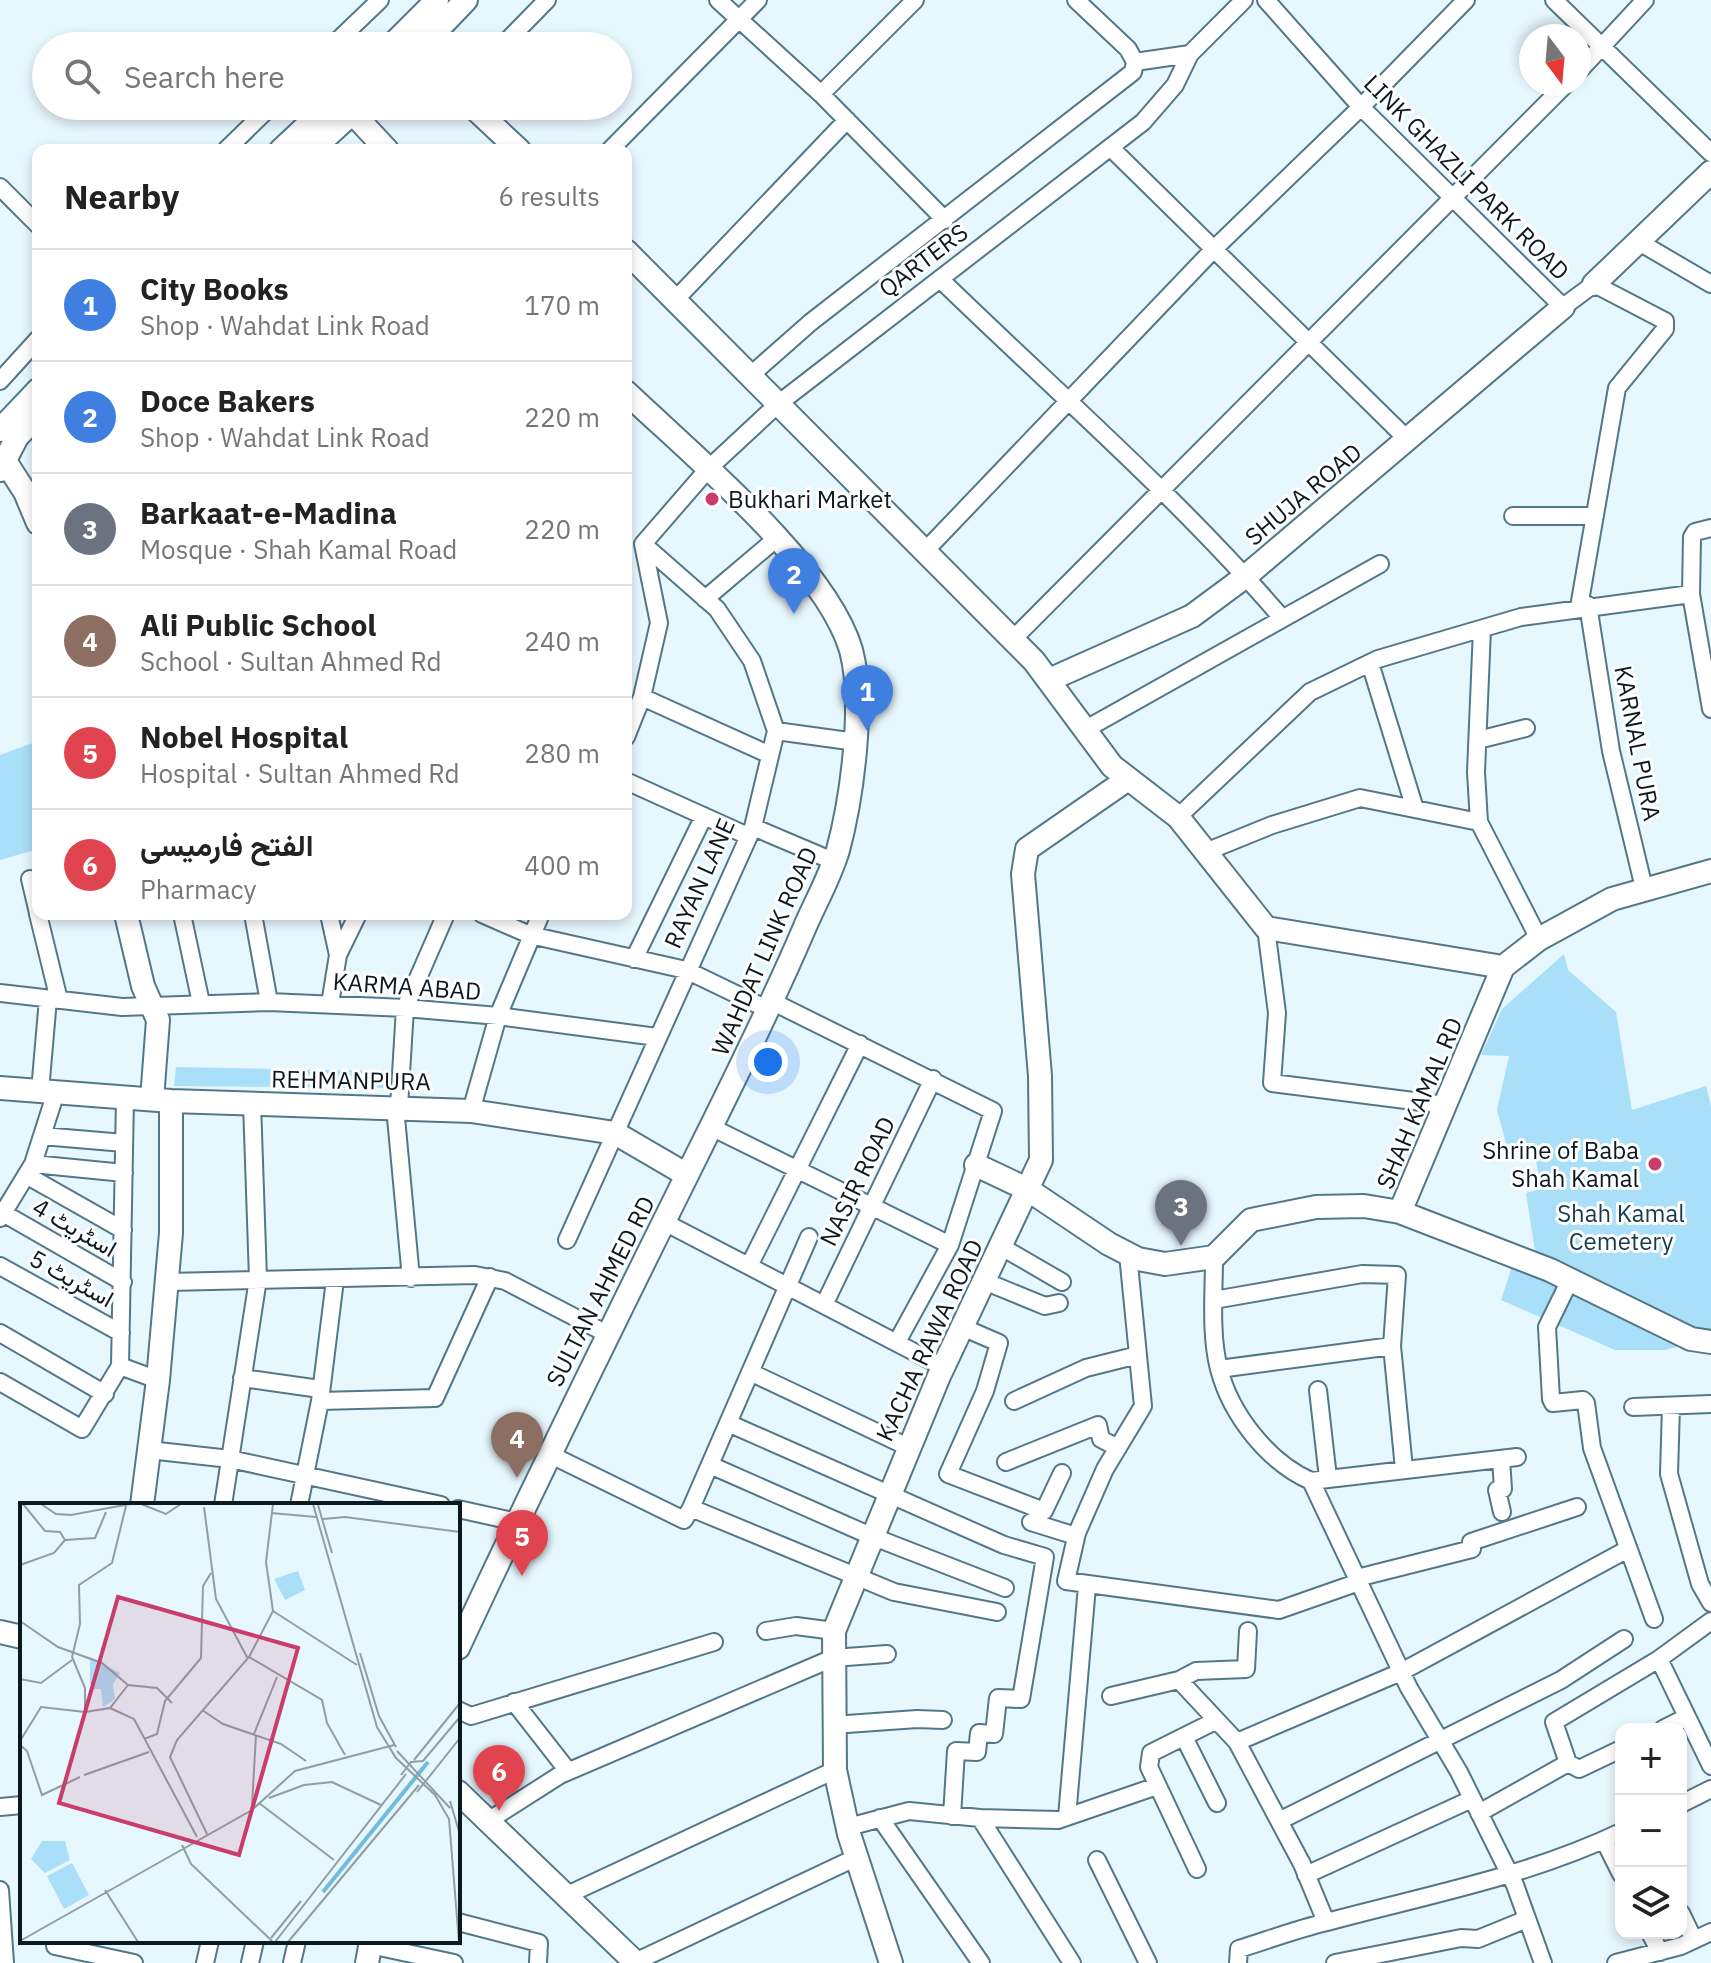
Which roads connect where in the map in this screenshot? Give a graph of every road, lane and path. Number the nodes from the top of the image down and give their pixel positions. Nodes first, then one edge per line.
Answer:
1 (380, 0) edge
2 (437, 0) edge
3 (466, 0) edge
4 (547, 0) edge
5 (718, 0) edge
6 (758, 0) edge
7 (915, 0) edge
8 (1076, 0) edge
9 (1244, 0) edge
10 (1266, 0) edge
11 (1466, 0) edge
12 (1554, 0) edge
13 (1645, 0) edge
14 (738, 21) junction
15 (347, 32) edge
16 (405, 32) edge
17 (435, 32) edge
18 (516, 32) edge
19 (1602, 48) junction
20 (1190, 54) junction
21 (1591, 59) edge
22 (1135, 62) junction
23 (821, 94) junction
24 (1554, 96) edge
25 (1361, 107) junction
26 (257, 120) edge
27 (313, 120) edge
28 (341, 120) edge
29 (363, 120) edge
30 (487, 120) edge
31 (847, 120) junction
32 (232, 144) edge
33 (287, 144) edge
34 (318, 144) edge
35 (382, 144) edge
36 (513, 144) edge
37 (616, 144) edge
38 (1112, 149) junction
39 (1711, 153) edge
40 (1709, 179) edge
41 (0, 187) edge
42 (1452, 198) junction
43 (32, 219) edge
44 (945, 220) junction
45 (1639, 242) junction
46 (1213, 250) junction
47 (632, 257) edge
48 (940, 279) junction
49 (1594, 284) junction
50 (1711, 284) edge
51 (677, 298) junction
52 (1563, 307) junction
53 (1308, 345) junction
54 (32, 346) edge
55 (752, 374) junction
56 (0, 381) edge
57 (1617, 388) joint
58 (32, 396) edge
59 (632, 399) edge
60 (1066, 402) junction
61 (778, 404) junction
62 (32, 421) edge
63 (0, 430) edge
64 (1408, 440) junction
65 (2, 466) edge
66 (708, 469) junction
67 (1160, 490) junction
68 (32, 514) edge
69 (1513, 516) dead end
70 (1595, 516) junction
71 (1711, 528) edge
72 (777, 538) junction
73 (643, 544) junction
74 (926, 550) junction
75 (1380, 564) dead end
76 (1246, 576) junction
77 (1691, 594) junction
78 (705, 599) junction
79 (1584, 606) junction
80 (1282, 618) junction
81 (1482, 629) junction
82 (1013, 639) junction
83 (1370, 663) junction
84 (1049, 680) junction
85 (642, 697) junction
86 (1711, 709) edge
87 (1080, 720) junction
88 (632, 722) edge
89 (1526, 728) dead end
90 (776, 731) junction
91 (1478, 740) junction
92 (856, 742) junction
93 (770, 755) junction
94 (1128, 779) junction
95 (632, 784) edge
96 (1415, 809) junction
97 (704, 816) junction
98 (1178, 817) junction
99 (1479, 822) junction
100 (751, 831) junction
101 (1208, 851) junction
102 (833, 861) junction
103 (1711, 871) edge
104 (30, 879) dead end
105 (32, 888) edge
106 (1644, 888) junction
107 (39, 920) edge
108 (127, 920) edge
109 (183, 920) edge
110 (254, 920) edge
111 (330, 920) edge
112 (355, 920) edge
113 (444, 920) edge
114 (496, 920) edge
115 (538, 920) edge
116 (1266, 928) junction
117 (530, 935) junction
118 (1539, 939) junction
119 (338, 955) junction
120 (634, 959) junction
121 (1503, 967) junction
122 (686, 970) junction
123 (0, 993) edge
124 (53, 1000) junction
125 (269, 1002) junction
126 (201, 1003) junction
127 (330, 1004) junction
128 (771, 1006) junction
129 (153, 1007) junction
130 (405, 1008) junction
131 (498, 1016) junction
132 (657, 1037) junction
133 (860, 1044) junction
134 (933, 1079) junction
135 (0, 1088) edge
136 (48, 1092) junction
137 (125, 1098) junction
138 (162, 1100) junction
139 (252, 1103) junction
140 (1445, 1105) junction
141 (397, 1107) junction
142 (471, 1111) junction
143 (711, 1127) junction
144 (615, 1133) junction
145 (42, 1136) junction
146 (124, 1143) junction
147 (976, 1165) junction
148 (797, 1169) junction
149 (30, 1170) junction
150 (124, 1173) junction
151 (687, 1175) junction
152 (1027, 1189) junction
153 (871, 1206) junction
154 (1400, 1212) junction
155 (2, 1216) edge
156 (664, 1222) junction
157 (123, 1230) junction
158 (809, 1237) dead end
159 (567, 1240) dead end
160 (950, 1245) junction
161 (1000, 1246) junction
162 (1128, 1254) junction
163 (1214, 1257) junction
164 (0, 1266) edge
165 (749, 1266) junction
166 (490, 1277) junction
167 (411, 1278) junction
168 (258, 1279) junction
169 (335, 1280) junction
170 (1570, 1280) junction
171 (984, 1281) junction
172 (123, 1282) junction
173 (167, 1282) junction
174 (1062, 1282) dead end
175 (788, 1286) junction
176 (1214, 1300) junction
177 (1059, 1303) dead end
178 (824, 1305) junction
179 (962, 1327) junction
180 (0, 1333) edge
181 (121, 1333) junction
182 (607, 1334) junction
183 (897, 1342) junction
184 (1711, 1342) edge
185 (1392, 1346) junction
186 (1138, 1355) junction
187 (120, 1366) junction
188 (943, 1367) junction
189 (1219, 1369) junction
190 (750, 1372) junction
191 (242, 1378) junction
192 (158, 1380) junction
193 (0, 1382) edge
194 (1318, 1390) dead end
195 (105, 1394) junction
196 (320, 1395) junction
197 (1014, 1401) dead end
198 (1711, 1404) edge
199 (1671, 1406) junction
200 (1633, 1407) dead end
201 (728, 1423) junction
202 (908, 1447) junction
203 (1118, 1448) junction
204 (149, 1450) junction
205 (549, 1454) junction
206 (230, 1459) junction
207 (1006, 1462) dead end
208 (710, 1465) junction
209 (1404, 1469) junction
210 (1062, 1473) dead end
211 (305, 1475) junction
212 (1320, 1480) junction
213 (888, 1493) junction
214 (142, 1503) edge
215 (223, 1503) edge
216 (299, 1503) edge
217 (432, 1503) edge
218 (1577, 1507) dead end
219 (691, 1508) junction
220 (460, 1509) edge
221 (1502, 1512) dead end
222 (517, 1522) junction
223 (1031, 1522) dead end
224 (871, 1536) junction
225 (1076, 1536) junction
226 (1628, 1549) junction
227 (856, 1575) junction
228 (1358, 1580) junction
229 (1087, 1586) junction
230 (1005, 1588) dead end
231 (1711, 1603) edge
232 (997, 1612) dead end
233 (1654, 1619) dead end
234 (1711, 1621) edge
235 (766, 1631) dead end
236 (834, 1631) junction
237 (1248, 1631) dead end
238 (0, 1632) edge
239 (20, 1637) edge
240 (1624, 1639) dead end
241 (714, 1642) dead end
242 (460, 1644) edge
243 (887, 1654) dead end
244 (833, 1658) junction
245 (1659, 1659) junction
246 (1401, 1672) junction
247 (1179, 1680) junction
248 (1111, 1696) dead end
249 (514, 1702) junction
250 (460, 1711) edge
251 (943, 1720) dead end
252 (1215, 1721) junction
253 (1711, 1724) edge
254 (833, 1725) junction
255 (1691, 1725) junction
256 (1687, 1726) edge
257 (1184, 1737) junction
258 (1441, 1741) junction
259 (1237, 1742) junction
260 (1615, 1752) edge
261 (1568, 1763) junction
262 (1711, 1766) edge
263 (835, 1770) junction
264 (568, 1771) junction
265 (1157, 1786) junction
266 (1710, 1792) edge
267 (460, 1794) edge
268 (1687, 1802) edge
269 (1217, 1803) dead end
270 (20, 1805) edge
271 (1476, 1806) junction
272 (0, 1807) edge
273 (952, 1816) junction
274 (1067, 1817) junction
275 (880, 1818) junction
276 (980, 1818) junction
277 (488, 1821) junction
278 (1279, 1821) junction
279 (848, 1827) junction
280 (1615, 1835) edge
281 (1604, 1840) junction
282 (857, 1857) junction
283 (1097, 1860) dead end
284 (1618, 1867) edge
285 (1197, 1869) dead end
286 (1306, 1875) junction
287 (1511, 1877) junction
288 (565, 1896) junction
289 (0, 1900) edge
290 (1527, 1919) junction
291 (1326, 1922) junction
292 (460, 1923) edge
293 (1711, 1932) edge
294 (1653, 1939) edge
295 (1686, 1939) edge
296 (2, 1942) edge
297 (55, 1943) edge
298 (210, 1943) edge
299 (255, 1943) edge
300 (297, 1943) edge
301 (1687, 1943) junction
302 (369, 1950) edge
303 (1660, 1952) junction
304 (127, 1961) edge
305 (636, 1962) edge
306 (888, 1962) edge
307 (5, 1963) edge
308 (55, 1963) edge
309 (205, 1963) edge
310 (250, 1963) edge
311 (292, 1963) edge
312 (454, 1963) edge
313 (538, 1963) edge
314 (981, 1963) edge
315 (1072, 1963) edge
316 (1148, 1963) edge
317 (1238, 1963) edge
318 (1335, 1963) edge
319 (1543, 1963) edge
320 (1616, 1963) edge
321 (1687, 1963) edge

1 - 15 street
2 - 16 street
3 - 17 street
4 - 18 street
5 - 14 street
6 - 14 street
7 - 23 street
8 - 22 street
9 - 20 street, QARTERS
10 - 25 street, LINK GHAZLI PARK ROAD
11 - 25 street
12 - 19 street
13 - 19 street
14 - 23 street
14 - 37 street
19 - 21 street
19 - 39 street
20 - 22 street
20 - 38 street, QARTERS
22 - 44 street
23 - 31 street
24 - 42 street
25 - 42 street, LINK GHAZLI PARK ROAD
25 - 46 street
26 - 32 street
27 - 33 street
28 - 34 street
29 - 35 street
30 - 36 street
31 - 44 street
31 - 51 street
38 - 46 street
38 - 48 street, QARTERS
40 - 45 street
41 - 43 street
42 - 52 street, LINK GHAZLI PARK ROAD
42 - 53 street
44 - 55 street
45 - 49 street
45 - 50 street
46 - 53 street
46 - 60 street
47 - 51 street
48 - 60 street
48 - 61 street, QARTERS
49 - 52 street, LINK GHAZLI PARK ROAD
49 - 57 street, LINK GHAZLI PARK ROAD
51 - 55 street
52 - 64 street, SHUJA ROAD
53 - 64 street
53 - 67 street
54 - 56 street
55 - 61 street
57 - 70 street, KARNAL PURA
58 - 63 street
59 - 66 street, WAHDAT LINK ROAD
60 - 67 street
60 - 74 street
61 - 66 street, QARTERS
61 - 74 street
62 - 65 street
64 - 76 street, SHUJA ROAD
65 - 68 street
66 - 72 street, WAHDAT LINK ROAD
66 - 73 street, QARTERS
67 - 76 street
67 - 82 street
69 - 70 street
70 - 79 street, KARNAL PURA
71 - 77 street
72 - 78 street
72 - 92 street, WAHDAT LINK ROAD
73 - 78 street
73 - 85 street
74 - 82 street
75 - 80 street
76 - 80 street
76 - 84 street, SHUJA ROAD
77 - 79 street
77 - 86 street
78 - 90 street
79 - 81 street
79 - 106 street, KARNAL PURA
80 - 87 street
81 - 83 street
81 - 91 street
82 - 84 street
83 - 96 street
83 - 98 street
84 - 87 street
85 - 88 street
85 - 93 street
87 - 94 street
89 - 91 street
90 - 92 street
90 - 93 street, RAYAN LANE
91 - 99 street
92 - 102 street, WAHDAT LINK ROAD
93 - 100 street, RAYAN LANE
94 - 98 street
94 - 152 street, KACHA RAWA ROAD
95 - 97 street
96 - 99 street
96 - 101 street
97 - 100 street
97 - 120 street
98 - 101 street
99 - 118 street
100 - 102 street
100 - 122 street, RAYAN LANE
101 - 116 street
102 - 128 street, WAHDAT LINK ROAD
103 - 106 street, SHAH KAMAL RD
104 - 105 street
106 - 118 street, SHAH KAMAL RD
107 - 124 street
108 - 129 street
109 - 126 street
110 - 125 street
111 - 119 street
112 - 119 street
113 - 130 street
114 - 117 street
115 - 117 street
116 - 121 street
116 - 140 street
117 - 120 street
117 - 131 street
118 - 121 street, SHAH KAMAL RD
119 - 127 street
120 - 122 street
121 - 140 street, SHAH KAMAL RD
122 - 128 street
122 - 132 street, RAYAN LANE
123 - 124 street, KARMA ABAD
124 - 129 street, KARMA ABAD
124 - 136 street
125 - 126 street, KARMA ABAD
125 - 127 street, KARMA ABAD
126 - 129 street, KARMA ABAD
127 - 130 street, KARMA ABAD
128 - 133 street
128 - 143 street, WAHDAT LINK ROAD
129 - 138 street
130 - 131 street, KARMA ABAD
130 - 141 street
131 - 132 street, KARMA ABAD
131 - 142 street
132 - 144 street, RAYAN LANE
133 - 134 street
133 - 148 street
134 - 147 street
134 - 153 street, NASIR ROAD
135 - 136 street, REHMANPURA
136 - 137 street, REHMANPURA
136 - 145 street
137 - 138 street, REHMANPURA
137 - 146 street
138 - 139 street, REHMANPURA
138 - 173 street
139 - 141 street, REHMANPURA
139 - 168 street
140 - 154 street, SHAH KAMAL RD
141 - 142 street, REHMANPURA
141 - 167 street
142 - 144 street, REHMANPURA
143 - 148 street
143 - 151 street, WAHDAT LINK ROAD
144 - 151 street, REHMANPURA
144 - 159 street, RAYAN LANE
145 - 146 street
145 - 149 street
146 - 150 street
147 - 152 street
147 - 160 street
148 - 153 street
148 - 165 street
149 - 150 street
149 - 155 street
149 - 157 street
150 - 157 street
151 - 156 street, SULTAN AHMED RD
152 - 161 street, KACHA RAWA ROAD
152 - 162 street
153 - 160 street
153 - 178 street, NASIR ROAD
154 - 163 street
154 - 170 street, SHAH KAMAL RD
155 - 172 street, اسٹریٹ 4
156 - 165 street
156 - 182 street, SULTAN AHMED RD
157 - 172 street
158 - 175 street
160 - 183 street
161 - 171 street, KACHA RAWA ROAD
161 - 174 street
162 - 163 street
162 - 186 street
163 - 176 street
164 - 181 street, اسٹریٹ 5
165 - 175 street
166 - 167 street
166 - 182 street
166 - 196 street
167 - 169 street
168 - 169 street
168 - 173 street
168 - 191 street
169 - 196 street
170 - 184 street, SHAH KAMAL RD
170 - 226 street
171 - 177 street
171 - 179 street, KACHA RAWA ROAD
172 - 181 street
173 - 192 street
175 - 178 street
175 - 190 street
176 - 185 street
176 - 189 street
178 - 183 street
179 - 188 street, KACHA RAWA ROAD
179 - 210 street
180 - 195 street
181 - 187 street
182 - 205 street, SULTAN AHMED RD
183 - 188 street
185 - 189 street
185 - 209 street
186 - 197 street
186 - 203 street
187 - 192 street
187 - 195 street
188 - 202 street, KACHA RAWA ROAD
189 - 212 street
190 - 201 street
190 - 202 street
191 - 196 street
191 - 206 street
192 - 204 street
193 - 195 street
194 - 212 street
196 - 211 street
198 - 199 street
199 - 200 street
199 - 231 street
201 - 208 street
201 - 213 street
202 - 213 street, KACHA RAWA ROAD
203 - 207 street
203 - 225 street
204 - 206 street
204 - 214 street
205 - 219 street
205 - 222 street, SULTAN AHMED RD
206 - 211 street
206 - 215 street
208 - 219 street
208 - 224 street
209 - 212 street
209 - 221 street
211 - 216 street
211 - 217 street
212 - 228 street
213 - 224 street, KACHA RAWA ROAD
213 - 273 street
218 - 228 street
219 - 227 street
220 - 222 street
222 - 242 street, SULTAN AHMED RD
223 - 225 street
224 - 227 street, KACHA RAWA ROAD
224 - 230 street
225 - 229 street
226 - 233 street
226 - 246 street
227 - 232 street
227 - 236 street, KACHA RAWA ROAD
228 - 229 street
228 - 246 street
229 - 274 street
234 - 245 street
235 - 236 street
236 - 244 street, KACHA RAWA ROAD
237 - 247 street
238 - 239 street
240 - 258 street
241 - 249 street
243 - 244 street
244 - 254 street, KACHA RAWA ROAD
244 - 264 street
245 - 255 street
245 - 261 street
246 - 258 street
246 - 259 street
247 - 248 street
247 - 252 street
249 - 250 street
249 - 264 street
251 - 254 street
252 - 257 street
252 - 259 street
253 - 255 street
254 - 263 street, KACHA RAWA ROAD
255 - 256 street
255 - 262 street
257 - 265 street
257 - 269 street
258 - 271 street
258 - 278 street
259 - 278 street
260 - 261 street
261 - 271 street
263 - 279 street, KACHA RAWA ROAD
263 - 288 street
264 - 277 street
265 - 274 street
265 - 285 street
266 - 268 street
267 - 277 street
270 - 272 street
271 - 286 street
271 - 287 street
273 - 275 street
273 - 276 street
274 - 276 street
275 - 279 street
275 - 314 street
276 - 315 street
277 - 288 street
278 - 286 street
279 - 282 street, KACHA RAWA ROAD
280 - 281 street
281 - 284 street
281 - 287 street
282 - 305 street
282 - 306 street, KACHA RAWA ROAD
283 - 316 street
286 - 291 street
287 - 290 street
287 - 291 street
288 - 305 street
289 - 296 street
290 - 318 street
290 - 319 street
291 - 317 street
292 - 313 street
293 - 301 street
294 - 303 street
295 - 301 street
296 - 307 street
297 - 304 street
297 - 308 street
298 - 309 street
299 - 310 street
300 - 311 street
301 - 303 street
301 - 321 street
302 - 312 street
303 - 320 street

